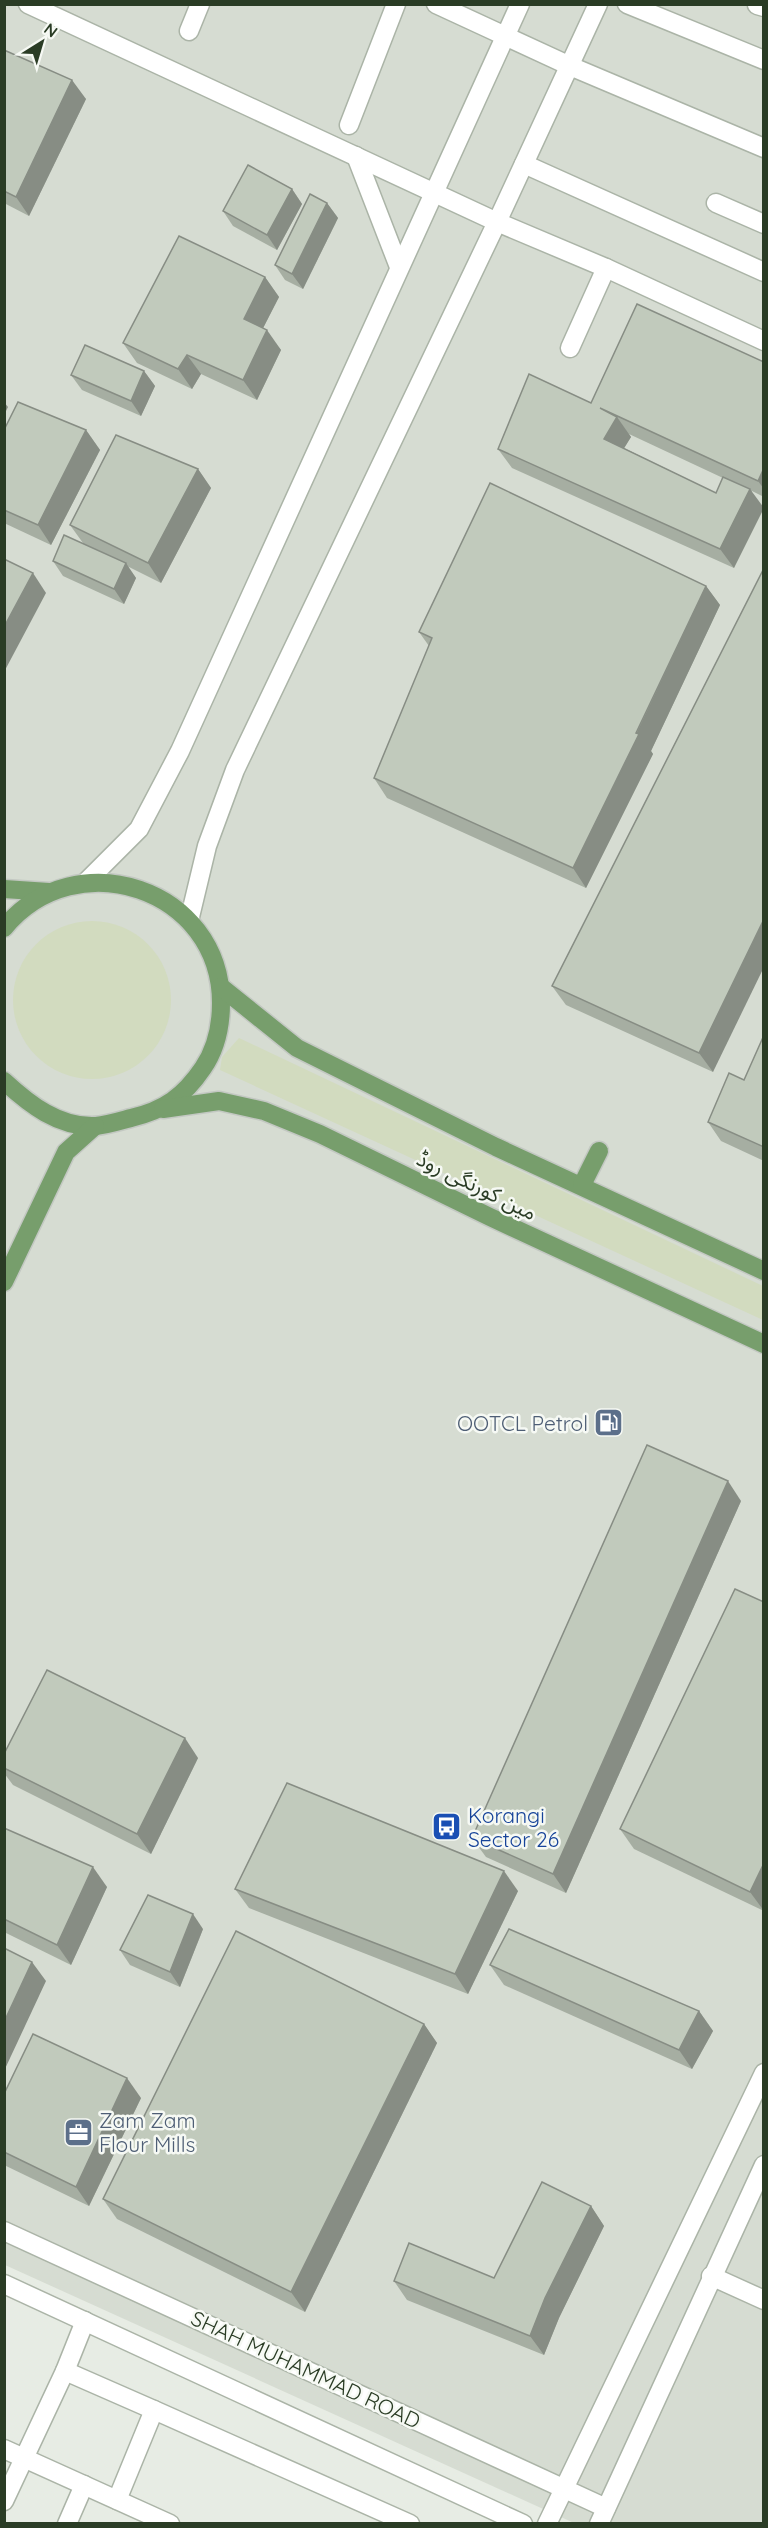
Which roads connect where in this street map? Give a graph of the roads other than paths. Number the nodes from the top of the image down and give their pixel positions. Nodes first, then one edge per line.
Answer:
1 (28, 4) edge
2 (200, 4) edge
3 (396, 4) edge
4 (436, 4) edge
5 (520, 4) edge
6 (598, 4) edge
7 (627, 4) edge
8 (757, 4) edge
9 (764, 8) edge
10 (189, 31) dead end
11 (506, 36) junction
12 (764, 60) edge
13 (570, 66) junction
14 (349, 125) dead end
15 (764, 148) edge
16 (356, 156) junction
17 (524, 164) junction
18 (436, 193) junction
19 (716, 203) dead end
20 (497, 222) junction
21 (764, 224) edge
22 (399, 267) junction
23 (606, 268) junction
24 (764, 272) edge
25 (764, 341) edge
26 (570, 348) dead end
27 (86, 882) junction
28 (4, 889) edge
29 (50, 891) junction
30 (189, 921) junction
31 (4, 928) edge
32 (221, 987) junction
33 (4, 1081) edge
34 (163, 1109) junction
35 (95, 1126) junction
36 (599, 1151) dead end
37 (582, 1185) junction
38 (764, 1271) edge
39 (4, 1282) edge
40 (764, 1344) edge
41 (764, 2073) edge
42 (764, 2165) edge
43 (4, 2231) edge
44 (711, 2276) junction
45 (4, 2284) edge
46 (764, 2300) edge
47 (85, 2321) junction
48 (65, 2371) junction
49 (154, 2410) junction
50 (4, 2449) edge
51 (24, 2458) junction
52 (84, 2485) junction
53 (564, 2488) junction
54 (117, 2500) junction
55 (4, 2501) edge
56 (603, 2516) edge
57 (140, 2517) edge
58 (67, 2523) edge
59 (170, 2523) edge
60 (410, 2523) edge
61 (523, 2523) edge
62 (547, 2523) edge

1 - 16 street
2 - 10 street
3 - 14 street
4 - 11 street
5 - 11 street
6 - 13 street
7 - 12 street
8 - 9 street
11 - 13 street
11 - 18 street
13 - 15 street
13 - 17 street
16 - 18 street
16 - 22 street
17 - 20 street
17 - 24 street
18 - 20 street
18 - 22 street
19 - 21 street
20 - 23 street
20 - 30 street
22 - 27 street
23 - 25 street
23 - 26 street
27 - 29 main road
27 - 30 main road
28 - 29 main road
29 - 31 main road
30 - 32 main road
32 - 34 main road
32 - 37 main road, مین کورنگی روڈ
33 - 35 main road
34 - 35 main road, مین کورنگی روڈ
34 - 40 main road, مین کورنگی روڈ
35 - 39 main road
36 - 37 main road
37 - 38 main road, مین کورنگی روڈ
41 - 53 street
42 - 44 street
43 - 53 street, SHAH MUHAMMAD ROAD
44 - 46 street
44 - 56 street
45 - 47 street
47 - 48 street
47 - 61 street
48 - 49 street
48 - 51 street
49 - 54 street
49 - 60 street
50 - 51 street
51 - 52 street
51 - 55 street
52 - 54 street
52 - 58 street
53 - 56 street, SHAH MUHAMMAD ROAD
53 - 62 street
54 - 57 street
57 - 59 street

